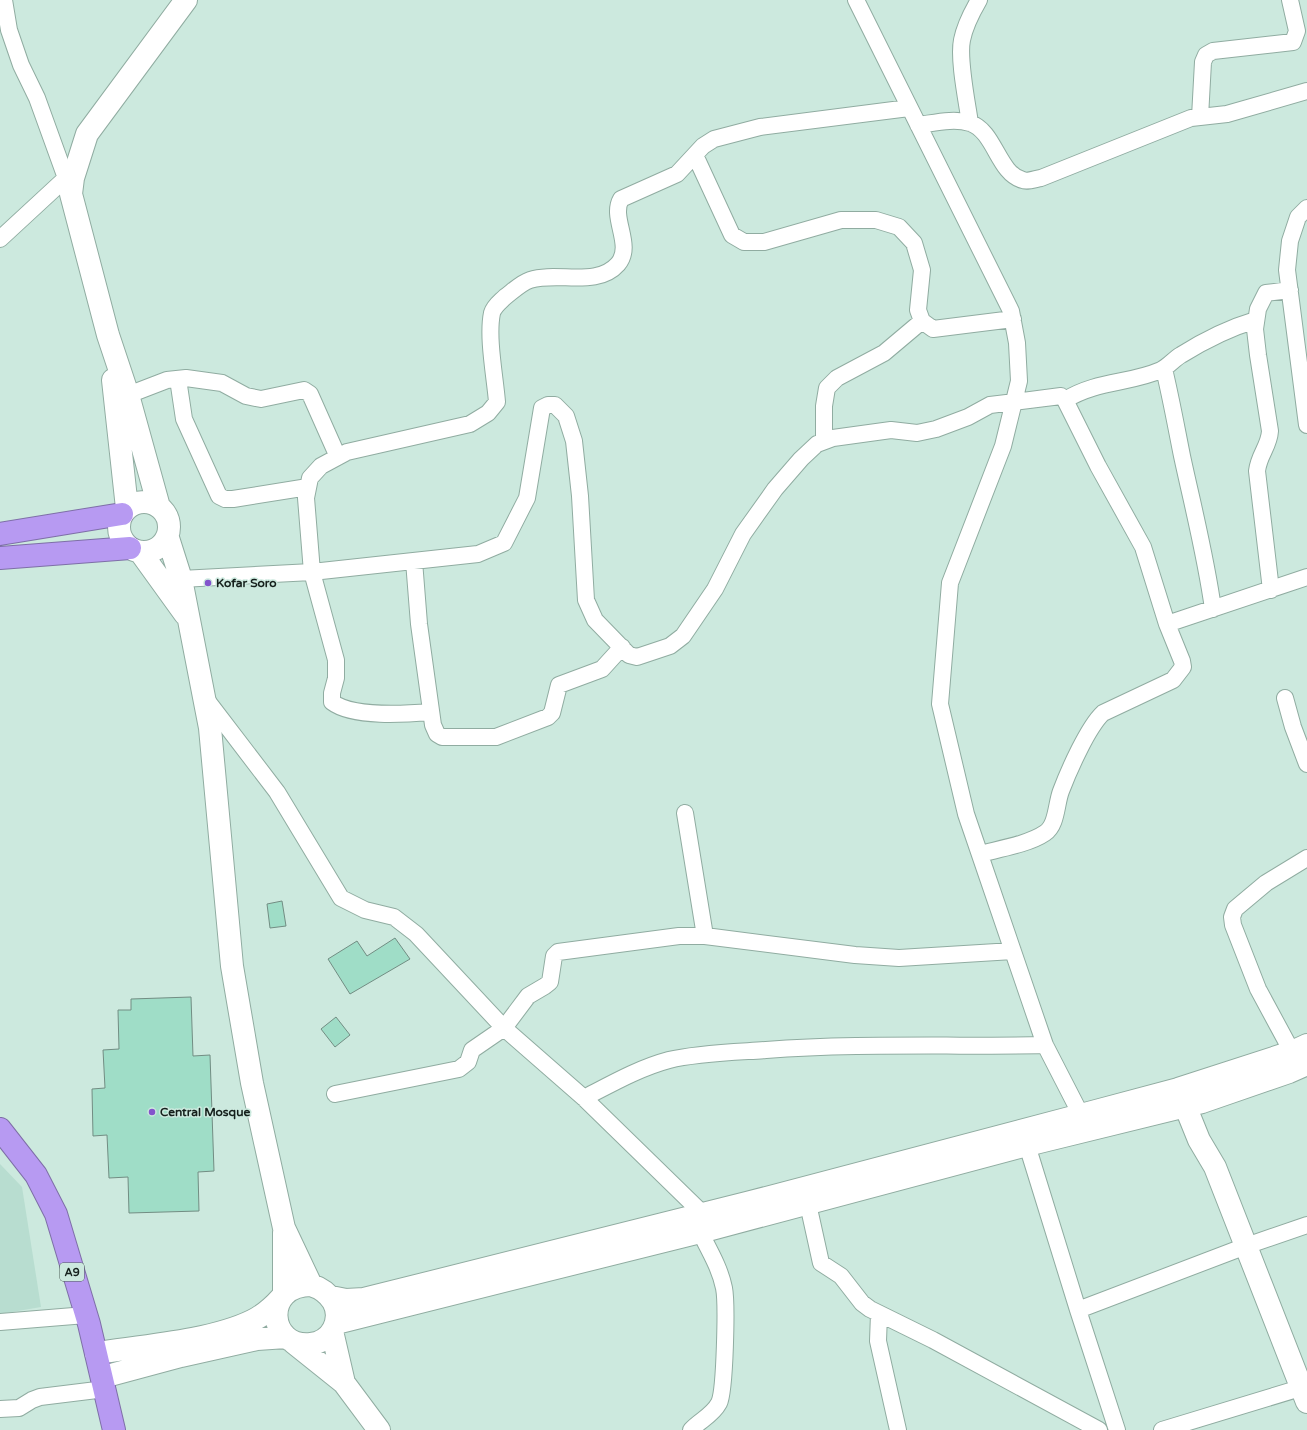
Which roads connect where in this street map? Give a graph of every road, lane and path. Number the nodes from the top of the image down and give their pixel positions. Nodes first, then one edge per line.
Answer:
1 (4, 0) edge
2 (186, 0) edge
3 (856, 0) edge
4 (979, 0) edge
5 (1290, 0) edge
6 (3, 17) edge
7 (1307, 91) edge
8 (909, 108) junction
9 (1200, 116) junction
10 (970, 123) junction
11 (918, 125) junction
12 (695, 155) junction
13 (69, 186) junction
14 (1307, 208) edge
15 (0, 239) edge
16 (1290, 290) junction
17 (1013, 319) junction
18 (1256, 320) junction
19 (922, 321) junction
20 (108, 335) junction
21 (1164, 369) junction
22 (178, 379) junction
23 (128, 395) junction
24 (1065, 400) junction
25 (1014, 402) junction
26 (1307, 425) edge
27 (824, 441) junction
28 (338, 457) junction
29 (308, 487) junction
30 (160, 507) junction
31 (125, 511) junction
32 (0, 534) edge
33 (168, 538) junction
34 (135, 551) junction
35 (0, 558) edge
36 (414, 561) junction
37 (312, 572) junction
38 (1307, 577) edge
39 (181, 578) junction
40 (1271, 590) junction
41 (1213, 609) junction
42 (188, 618) junction
43 (1167, 624) junction
44 (622, 647) junction
45 (204, 696) junction
46 (1285, 698) dead end
47 (431, 712) junction
48 (1307, 764) edge
49 (685, 813) dead end
50 (980, 854) junction
51 (1307, 858) edge
52 (705, 936) junction
53 (1013, 951) junction
54 (504, 1028) junction
55 (1045, 1045) junction
56 (1302, 1054) edge
57 (335, 1094) dead end
58 (1190, 1095) junction
59 (584, 1098) junction
60 (1081, 1115) junction
61 (0, 1129) edge
62 (1027, 1145) junction
63 (808, 1204) junction
64 (701, 1223) junction
65 (1307, 1225) edge
66 (284, 1228) junction
67 (1246, 1246) junction
68 (311, 1285) junction
69 (282, 1296) junction
70 (331, 1297) junction
71 (1078, 1310) junction
72 (879, 1314) junction
73 (86, 1315) junction
74 (0, 1322) edge
75 (334, 1327) junction
76 (290, 1340) junction
77 (96, 1352) junction
78 (104, 1383) junction
79 (344, 1383) junction
80 (1305, 1392) edge
81 (0, 1409) edge
82 (114, 1430) edge
83 (379, 1430) edge
84 (691, 1430) edge
85 (898, 1430) edge
86 (1099, 1430) edge
87 (1117, 1430) edge
88 (1162, 1430) edge

1 - 6 street
2 - 13 main road
3 - 8 street
4 - 10 street
5 - 9 street
6 - 13 street
7 - 9 street
8 - 11 street
8 - 12 street
9 - 10 street
10 - 11 street
11 - 17 street
12 - 19 street
12 - 28 street
13 - 15 street
13 - 20 main road
14 - 16 street
16 - 18 street
16 - 26 street
17 - 19 street
17 - 25 street
18 - 21 street
18 - 40 street
19 - 27 street
20 - 23 main road
20 - 31 main road
21 - 24 street
21 - 41 street
22 - 23 street
22 - 28 street
22 - 29 street
23 - 30 main road
24 - 25 street
24 - 43 street
25 - 27 street
25 - 50 street
27 - 44 street
28 - 29 street
29 - 37 street
30 - 31 main road
30 - 33 main road
31 - 32 highway
31 - 34 main road
33 - 34 main road
33 - 39 main road
34 - 35 highway
34 - 42 main road
36 - 37 street
36 - 44 street
36 - 47 street
37 - 39 street
37 - 47 street
38 - 40 street
39 - 42 main road
40 - 41 street
41 - 43 street
42 - 45 main road
43 - 50 street
44 - 47 street
45 - 54 street
45 - 66 main road
46 - 48 street
49 - 52 street
50 - 53 street
51 - 56 street
52 - 53 street
52 - 54 street
53 - 55 street
54 - 57 street
54 - 59 street
55 - 59 street
55 - 60 street
56 - 58 main road
58 - 60 main road
58 - 62 main road
58 - 67 main road
59 - 64 street
60 - 64 main road
61 - 73 highway, A9
62 - 63 main road
62 - 71 street
63 - 64 main road
63 - 72 street
64 - 70 main road
64 - 75 main road
64 - 84 street
65 - 67 street
66 - 68 main road
66 - 69 main road
67 - 71 street
67 - 80 main road
68 - 69 main road
68 - 70 main road
69 - 76 main road
69 - 77 main road
70 - 75 main road
71 - 87 street
72 - 85 street
72 - 86 street
73 - 74 street
73 - 77 highway, A9
75 - 76 main road
75 - 79 main road
76 - 78 main road
76 - 79 main road
77 - 78 highway, A9
78 - 81 street
78 - 82 highway, A9
79 - 83 main road
80 - 88 street

